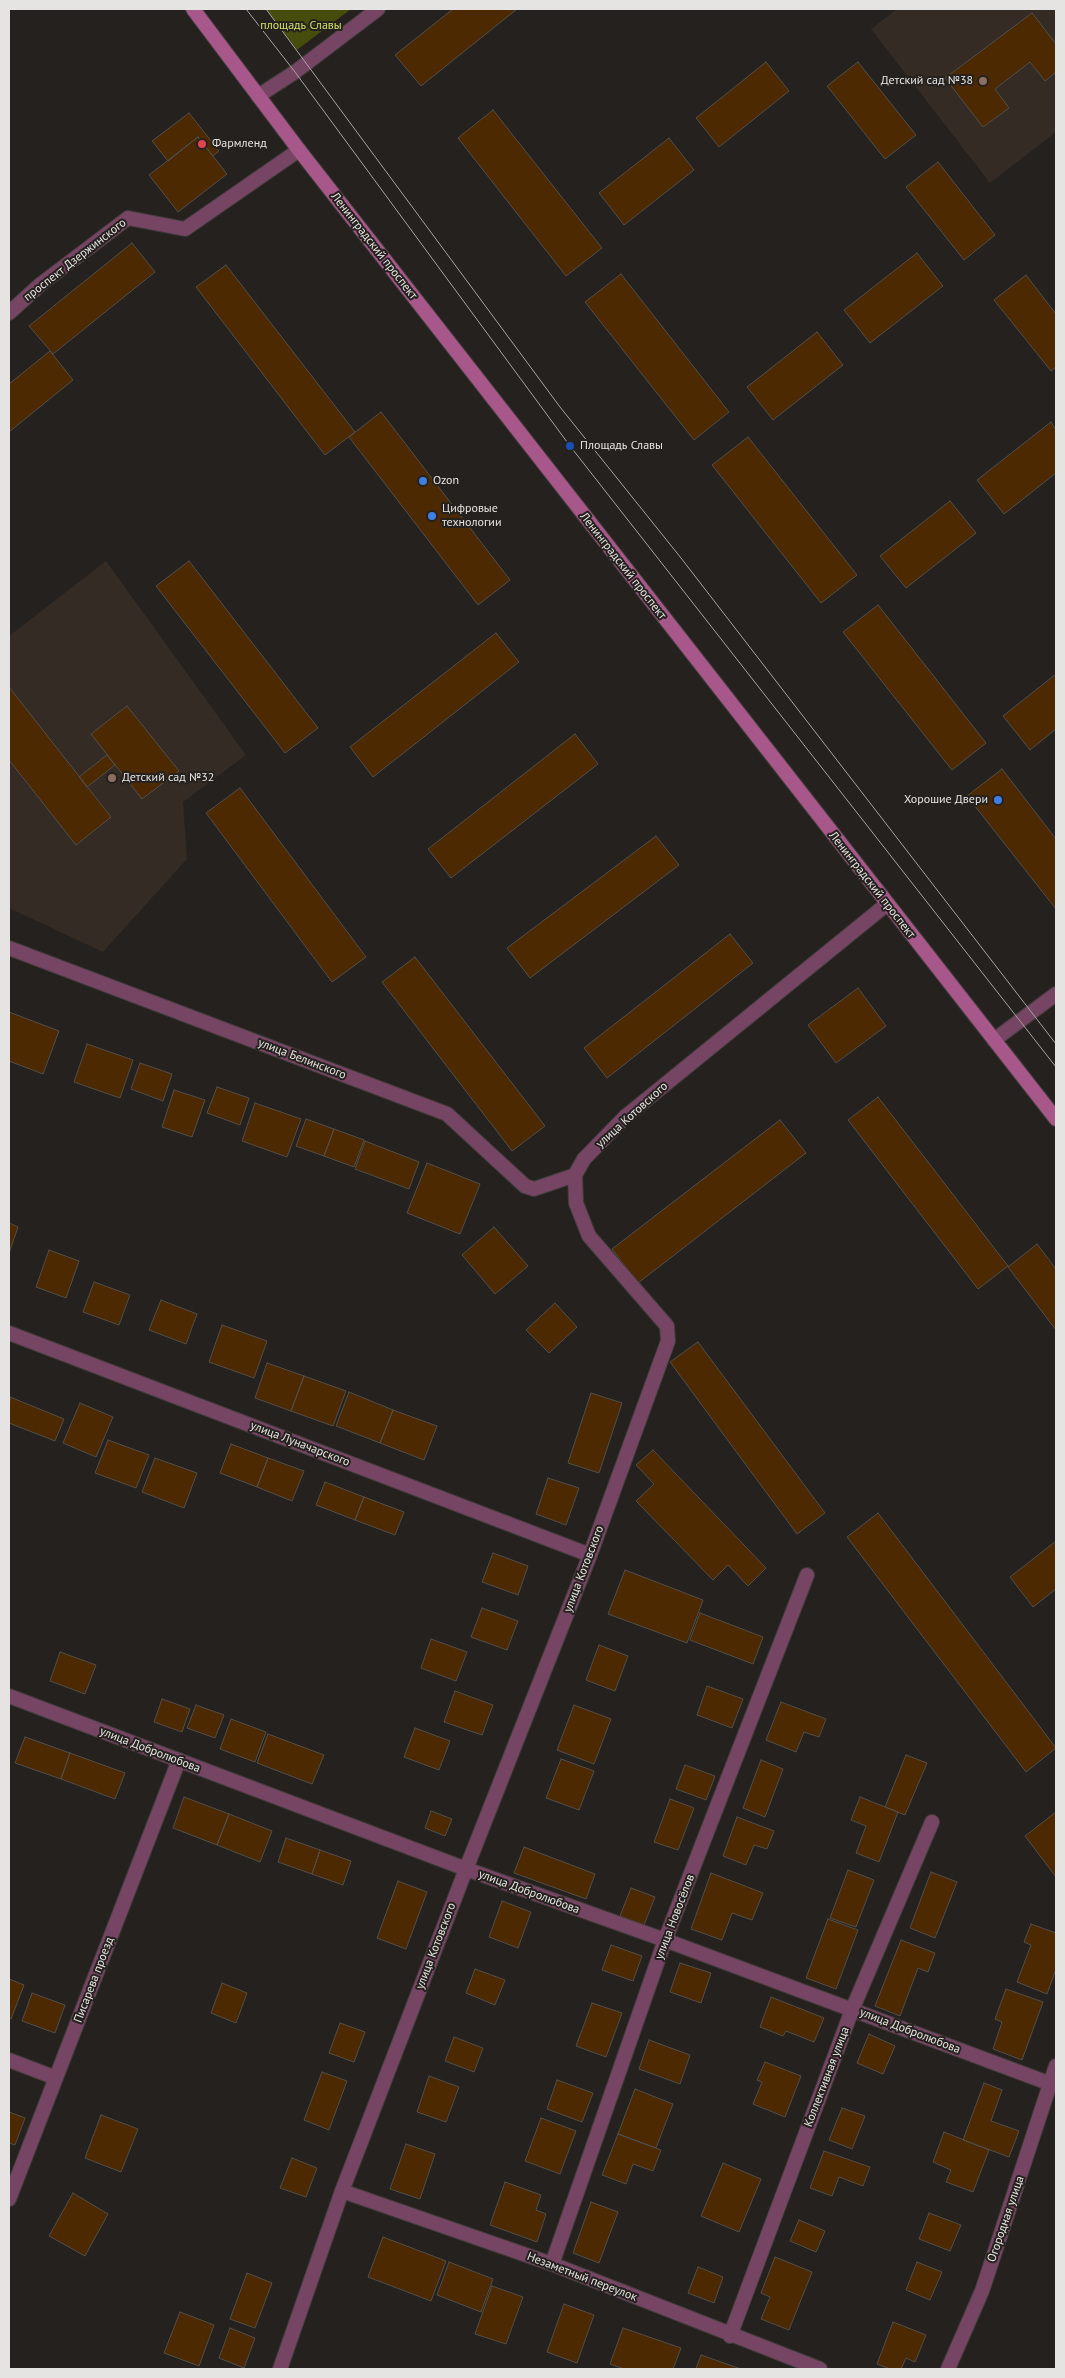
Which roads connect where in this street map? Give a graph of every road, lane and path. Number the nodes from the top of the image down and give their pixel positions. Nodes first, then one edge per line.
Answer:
1 (193, 9) edge
2 (378, 9) edge
3 (258, 96) junction
4 (299, 150) junction
5 (9, 313) edge
6 (886, 904) junction
7 (9, 948) edge
8 (1056, 994) edge
9 (994, 1040) junction
10 (1056, 1119) edge
11 (574, 1174) junction
12 (9, 1332) edge
13 (590, 1555) junction
14 (807, 1575) dead end
15 (9, 1696) edge
16 (179, 1760) junction
17 (932, 1822) dead end
18 (466, 1869) junction
19 (665, 1940) junction
20 (852, 2010) junction
21 (9, 2060) edge
22 (1056, 2066) edge
23 (56, 2078) junction
24 (1051, 2084) junction
25 (342, 2191) junction
26 (9, 2199) edge
27 (552, 2264) junction
28 (730, 2336) junction
29 (280, 2369) edge
30 (820, 2369) edge
31 (948, 2369) edge

1 - 3 main road, Ленинградский проспект
2 - 3 street
3 - 4 main road, Ленинградский проспект
4 - 5 street, проспект Дзержинского
4 - 6 main road, Ленинградский проспект
6 - 9 main road, Ленинградский проспект
6 - 11 street, улица Котовского
7 - 11 street, улица Белинского
8 - 9 street
9 - 10 main road, Ленинградский проспект
11 - 13 street, улица Котовского
12 - 13 street, улица Луначарского
13 - 18 street, улица Котовского
14 - 19 street, улица Новосёлов
15 - 16 street, улица Добролюбова
16 - 18 street, улица Добролюбова
16 - 23 street, Писарева проезд
17 - 20 street, Коллективная улица
18 - 19 street, улица Добролюбова
18 - 25 street, улица Котовского
19 - 20 street, улица Добролюбова
19 - 27 street, улица Новосёлов
20 - 24 street, улица Добролюбова
20 - 28 street, Коллективная улица
21 - 23 street
22 - 24 street, Огородная улица
23 - 26 street, Писарева проезд
24 - 31 street, Огородная улица
25 - 27 street, Незаметный переулок
25 - 29 street, улица Котовского
27 - 28 street, Незаметный переулок
28 - 30 street, Незаметный переулок

